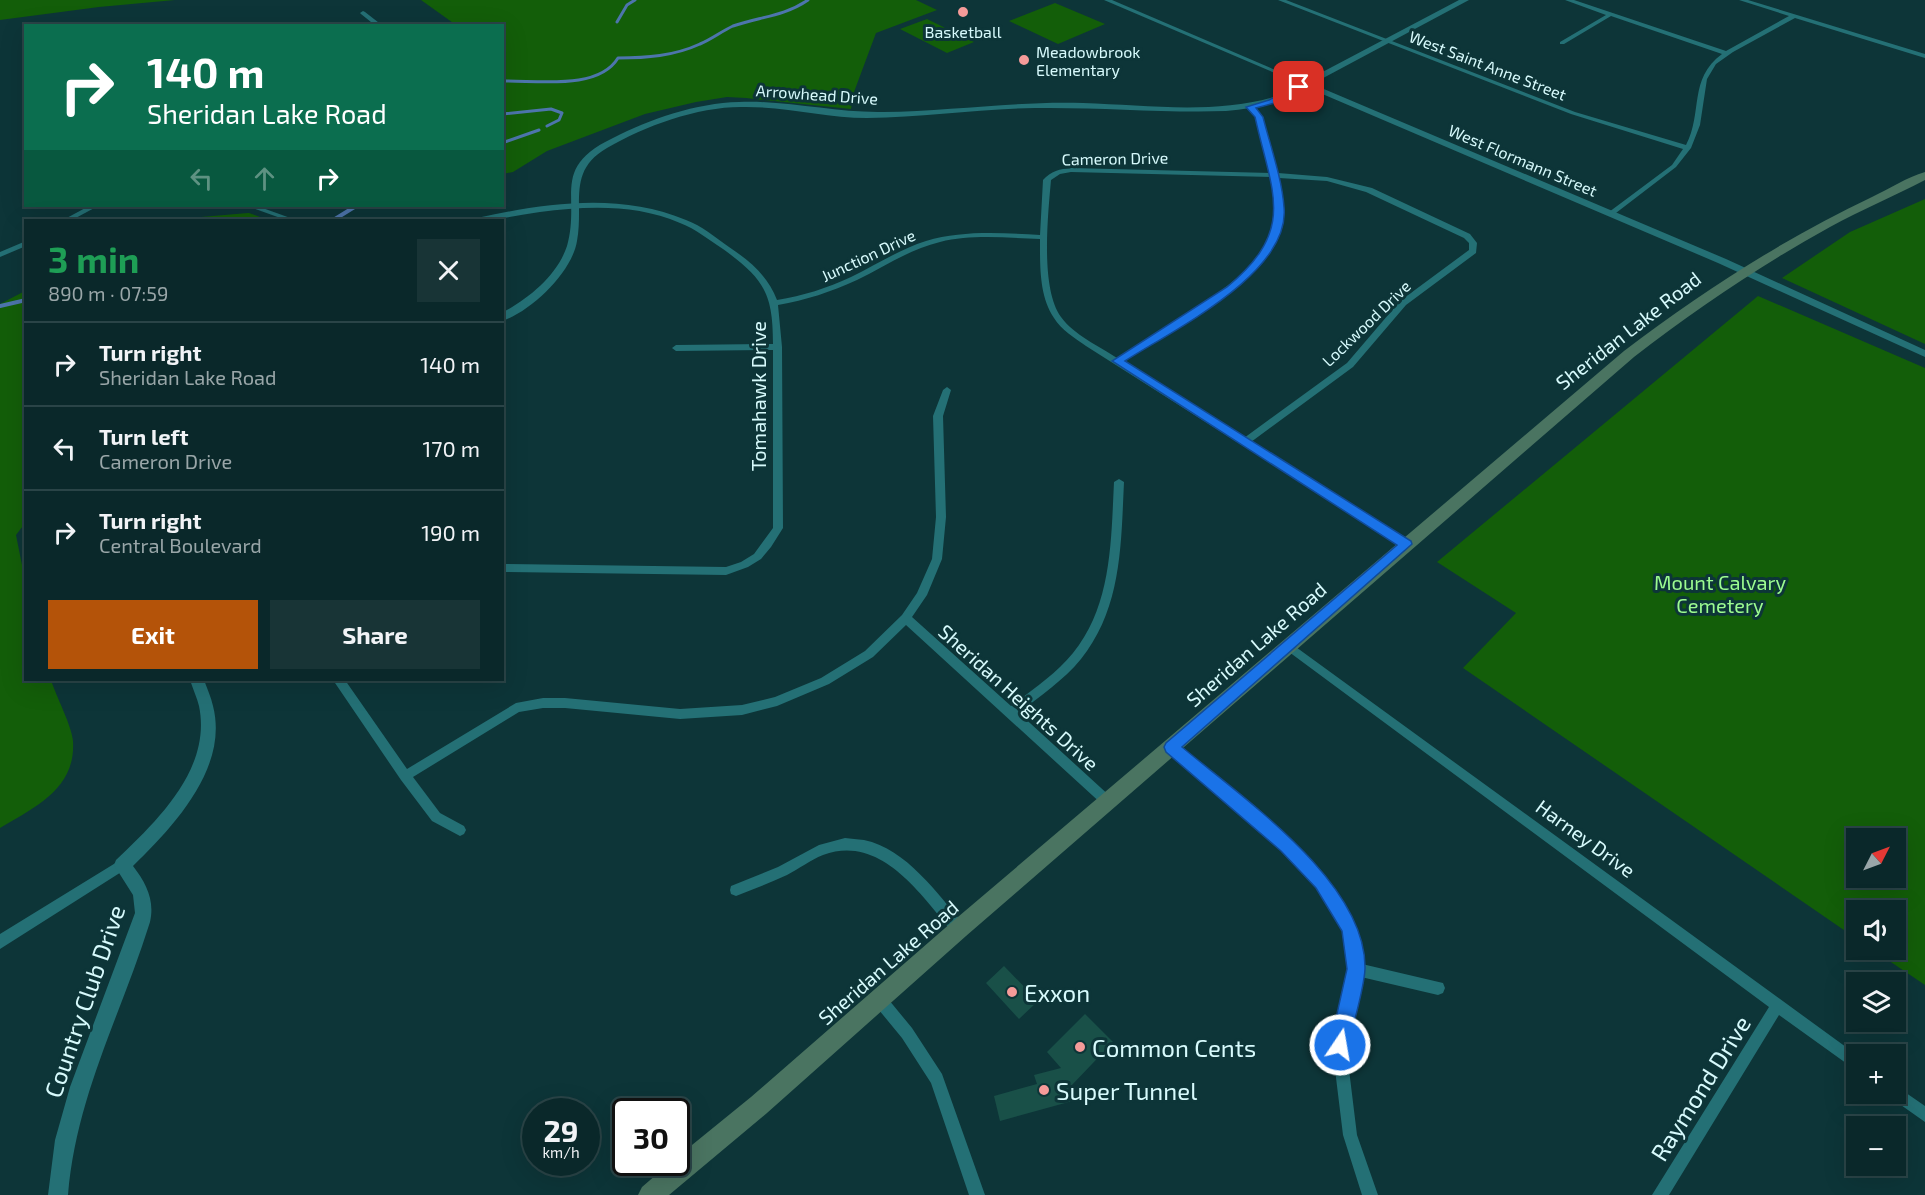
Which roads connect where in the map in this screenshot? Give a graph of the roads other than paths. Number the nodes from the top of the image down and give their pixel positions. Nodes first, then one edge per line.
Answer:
1 (1107, 0) edge
2 (1281, 0) edge
3 (1465, 0) edge
4 (1568, 0) edge
5 (1743, 0) edge
6 (363, 13) dead end
7 (1611, 14) junction
8 (1794, 16) junction
9 (377, 24) edge
10 (1388, 41) junction
11 (1562, 43) dead end
12 (1726, 52) junction
13 (1925, 56) edge
14 (1305, 84) junction
15 (1250, 107) junction
16 (1688, 148) junction
17 (1274, 175) junction
18 (1925, 175) edge
19 (574, 206) junction
20 (92, 207) edge
21 (254, 207) edge
22 (1612, 213) junction
23 (69, 219) edge
24 (289, 219) edge
25 (485, 219) edge
26 (1044, 237) junction
27 (24, 244) edge
28 (0, 255) edge
29 (1745, 271) junction
30 (776, 303) junction
31 (504, 317) edge
32 (778, 347) junction
33 (676, 348) dead end
34 (1925, 354) edge
35 (1118, 361) junction
36 (947, 390) dead end
37 (1246, 441) junction
38 (1119, 482) dead end
39 (1406, 544) junction
40 (504, 568) edge
41 (906, 618) junction
42 (1289, 646) junction
43 (197, 681) edge
44 (340, 681) edge
45 (1011, 713) junction
46 (1171, 747) junction
47 (405, 776) junction
48 (1108, 802) junction
49 (460, 830) dead end
50 (123, 865) junction
51 (736, 890) dead end
52 (959, 929) junction
53 (0, 942) edge
54 (1356, 969) junction
55 (1438, 988) dead end
56 (879, 999) junction
57 (1778, 1005) junction
58 (1846, 1056) edge
59 (1906, 1101) edge
60 (1925, 1115) edge
61 (58, 1195) edge
62 (650, 1195) edge
63 (977, 1195) edge
64 (1370, 1195) edge
65 (1660, 1195) edge

1 - 14 street, West Flormann Street
2 - 10 street, West Saint Anne Street
3 - 10 street, Arrowhead Drive
4 - 7 street
5 - 8 street
6 - 9 street
7 - 11 street
7 - 12 street
8 - 12 street
8 - 13 street
10 - 14 street, Arrowhead Drive
10 - 16 street, West Saint Anne Street
12 - 16 street
14 - 15 street, Arrowhead Drive
14 - 22 street, West Flormann Street
15 - 17 street
15 - 19 street, Arrowhead Drive
16 - 22 street
17 - 26 street, Cameron Drive
17 - 35 street
17 - 37 street, Lockwood Drive
18 - 29 main road, Sheridan Lake Road
19 - 25 street, Tomahawk Drive
19 - 30 street, Tomahawk Drive
19 - 31 street, Arrowhead Drive
20 - 23 street
21 - 24 street
22 - 29 street, West Flormann Street
26 - 30 street, Junction Drive
26 - 35 street, Cameron Drive
27 - 28 street
29 - 34 street, West Flormann Street
29 - 39 main road, Sheridan Lake Road
30 - 32 street, Tomahawk Drive
32 - 33 street
32 - 40 street, Tomahawk Drive
35 - 37 street, Cameron Drive
36 - 41 street
37 - 39 street, Cameron Drive
38 - 45 street
39 - 42 main road, Sheridan Lake Road
41 - 45 street, Sheridan Heights Drive
41 - 47 street
42 - 46 main road, Sheridan Lake Road
42 - 57 street, Harney Drive
43 - 50 street
44 - 47 street
45 - 48 street, Sheridan Heights Drive
46 - 48 main road, Sheridan Lake Road
46 - 54 street
47 - 49 street
48 - 52 main road, Sheridan Lake Road
50 - 53 street
50 - 61 street, Country Club Drive
51 - 52 street
52 - 56 main road, Sheridan Lake Road
54 - 55 street
54 - 64 street
56 - 62 main road, Sheridan Lake Road
56 - 63 street
57 - 58 street, Harney Drive
57 - 65 street, Raymond Drive
59 - 60 street

